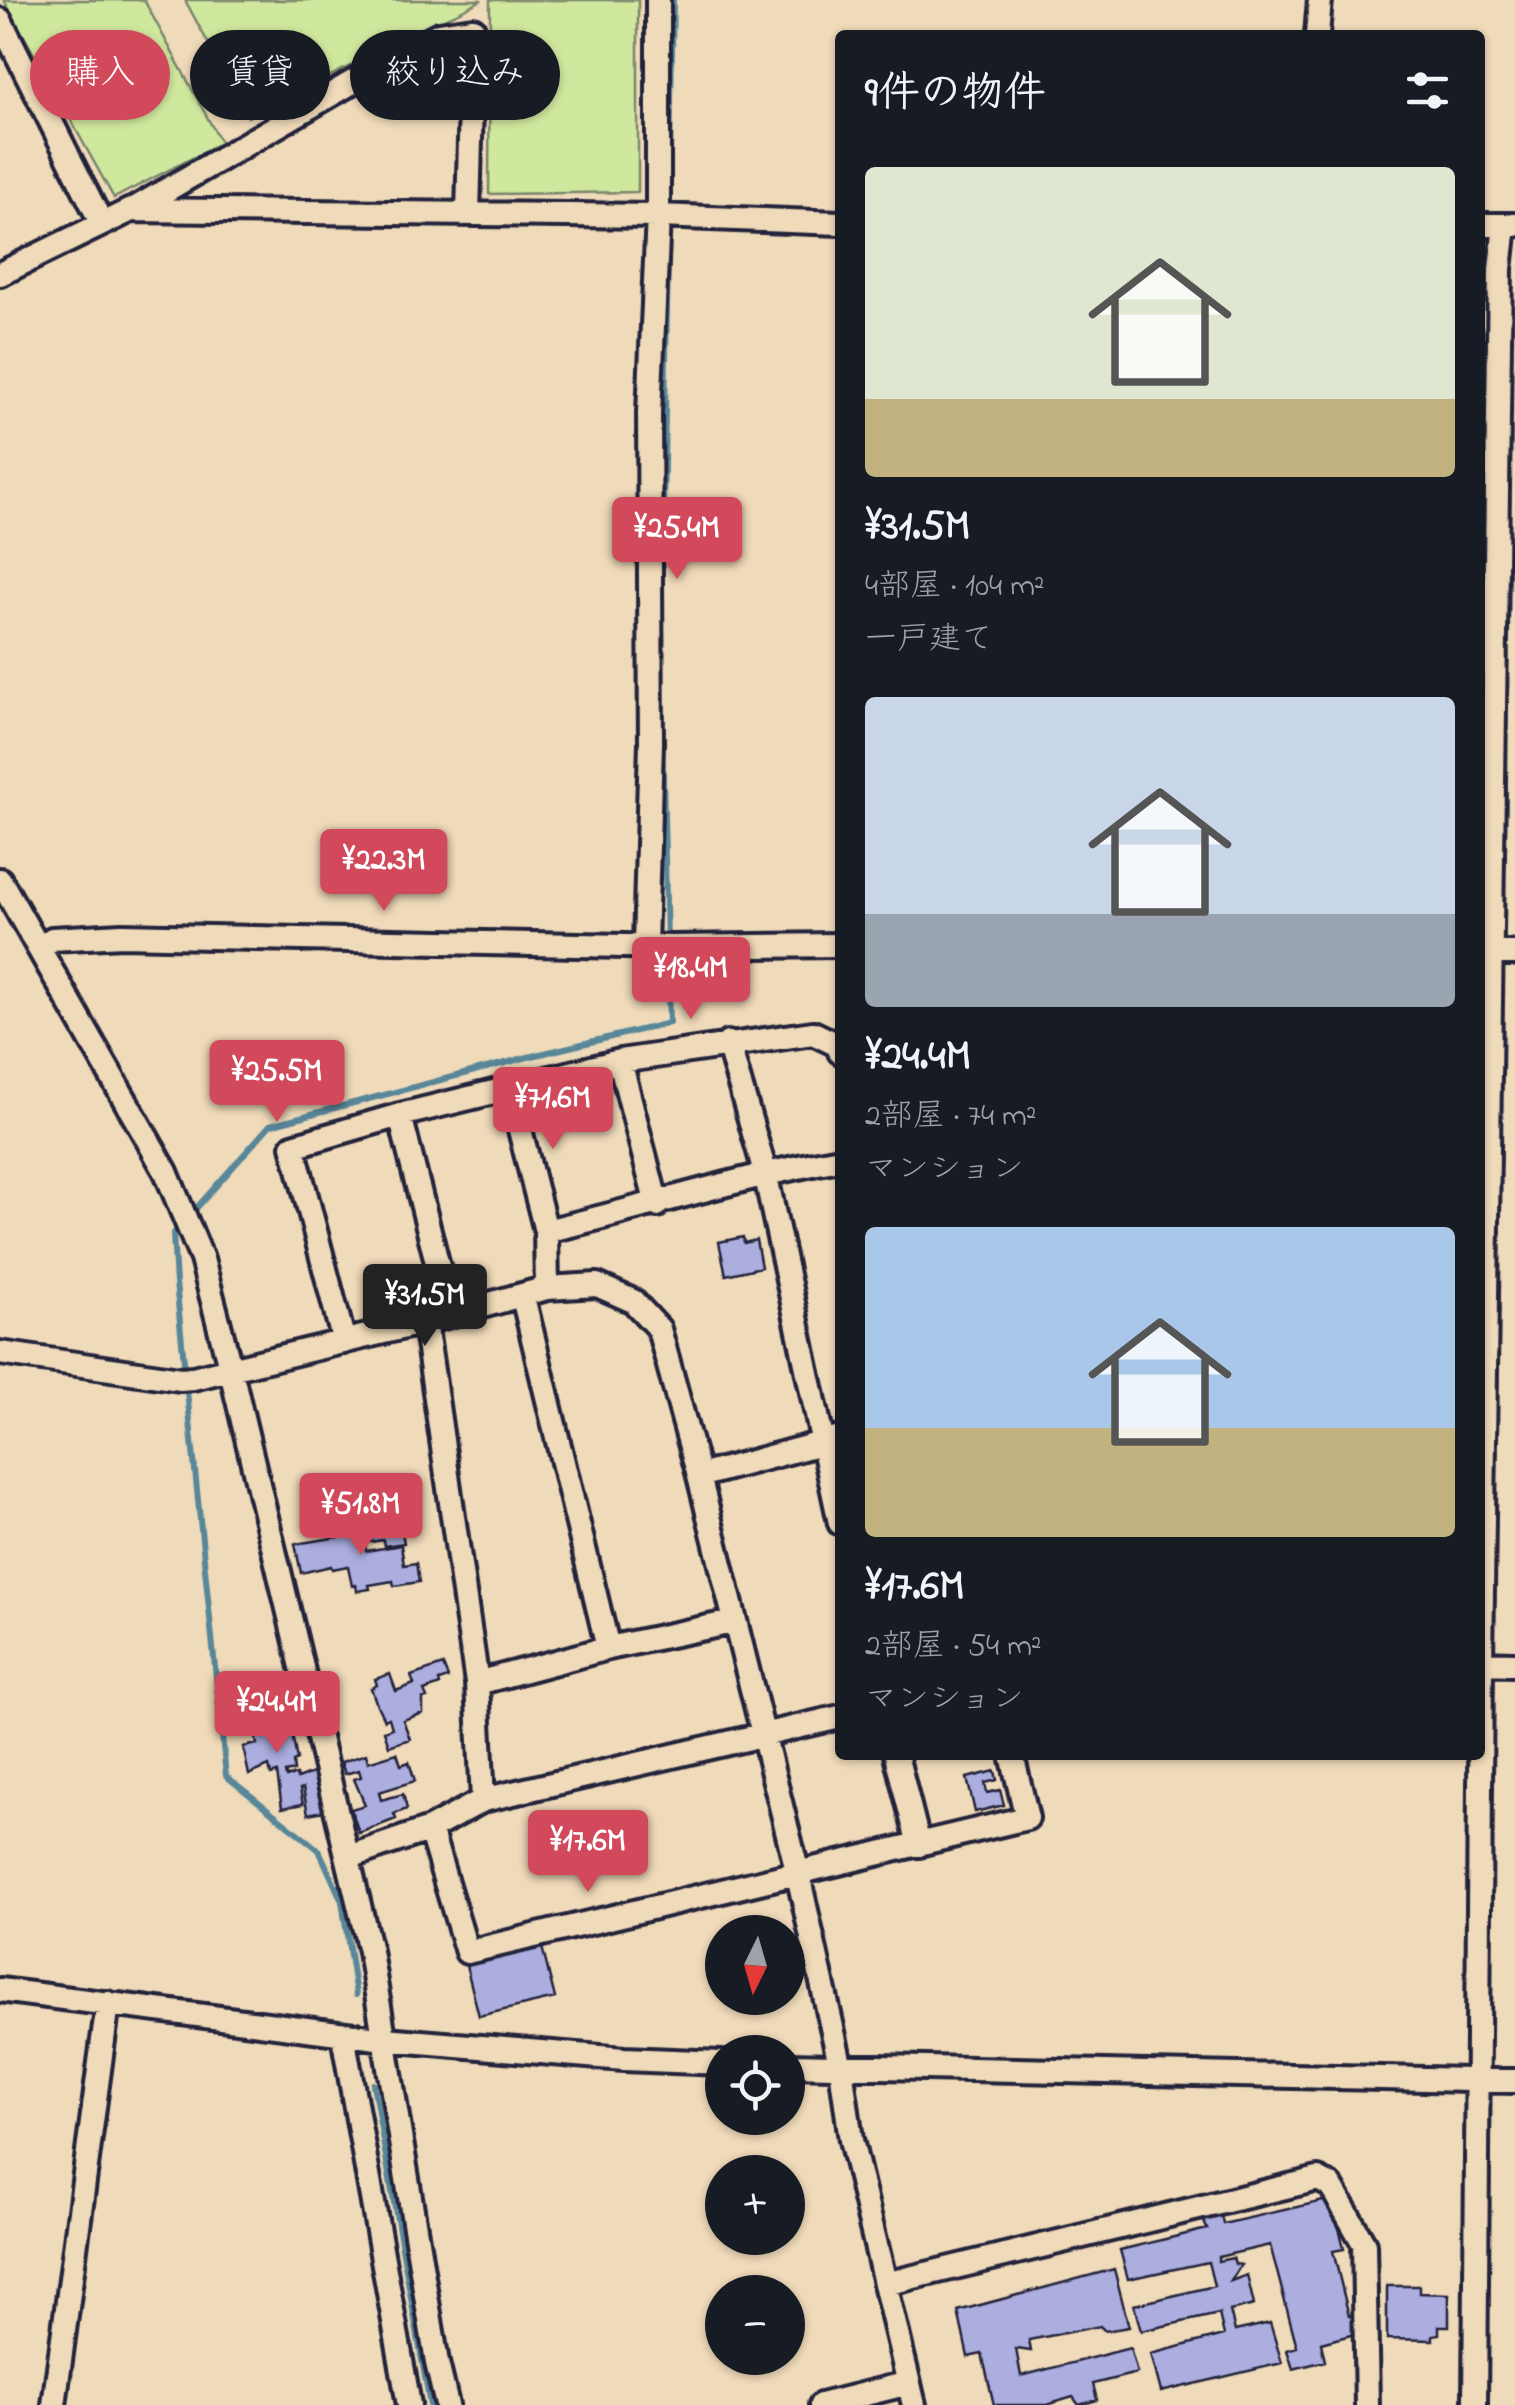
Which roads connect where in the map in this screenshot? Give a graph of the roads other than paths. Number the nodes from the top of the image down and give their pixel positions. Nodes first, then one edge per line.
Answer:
1 (658, 0) edge
2 (1320, 0) edge
3 (0, 20) edge
4 (1317, 30) edge
5 (131, 210) junction
6 (468, 214) junction
7 (667, 217) junction
8 (100, 222) junction
9 (835, 223) edge
10 (1485, 224) edge
11 (1510, 225) edge
12 (0, 274) edge
13 (0, 880) edge
14 (835, 945) edge
15 (659, 946) junction
16 (40, 950) junction
17 (1495, 953) edge
18 (728, 1043) junction
19 (835, 1044) edge
20 (620, 1060) junction
21 (509, 1087) junction
22 (400, 1115) junction
23 (835, 1160) edge
24 (765, 1172) junction
25 (657, 1205) junction
26 (546, 1231) junction
27 (547, 1288) junction
28 (524, 1297) junction
29 (450, 1314) junction
30 (425, 1322) junction
31 (344, 1342) junction
32 (0, 1353) edge
33 (232, 1371) junction
34 (830, 1440) edge
35 (1485, 1460) edge
36 (699, 1476) junction
37 (835, 1482) edge
38 (733, 1622) junction
39 (608, 1648) junction
40 (1485, 1663) edge
41 (1515, 1664) edge
42 (477, 1683) junction
43 (835, 1717) edge
44 (762, 1737) junction
45 (897, 1760) edge
46 (1013, 1760) edge
47 (1480, 1760) edge
48 (484, 1800) junction
49 (430, 1829) junction
50 (919, 1844) junction
51 (349, 1856) junction
52 (797, 1870) junction
53 (0, 1990) edge
54 (108, 2004) junction
55 (343, 2035) junction
56 (385, 2039) junction
57 (705, 2061) edge
58 (805, 2066) edge
59 (841, 2068) junction
60 (1478, 2080) junction
61 (1515, 2081) edge
62 (885, 2284) junction
63 (912, 2394) edge
64 (54, 2405) edge
65 (409, 2405) edge
66 (446, 2405) edge
67 (822, 2405) edge
68 (1367, 2405) edge
69 (1475, 2405) edge

1 - 7 street
2 - 4 street
3 - 8 street
5 - 6 street
5 - 6 street
5 - 8 street
6 - 7 street
7 - 9 street
7 - 15 street
8 - 12 street
10 - 11 street
11 - 17 street
13 - 16 street
14 - 15 street
15 - 16 street
16 - 33 street
17 - 35 street
18 - 19 street
18 - 20 street
18 - 24 street
20 - 21 street
20 - 25 street
21 - 22 street
21 - 26 street
22 - 29 street
22 - 31 street
23 - 24 street
24 - 25 street
24 - 34 street
25 - 26 street
26 - 27 street
27 - 28 street
27 - 36 street
28 - 29 street
28 - 39 street
29 - 30 street
30 - 31 street
30 - 42 street
31 - 33 street
32 - 33 street
33 - 51 street
34 - 36 street
34 - 37 street
36 - 38 street
38 - 39 street
38 - 44 street
39 - 42 street
40 - 41 street
42 - 48 street
43 - 44 street
44 - 48 street
44 - 52 street
45 - 50 street
46 - 50 street
47 - 60 street
48 - 49 street
49 - 51 street
49 - 52 street
50 - 52 street
51 - 56 street
52 - 59 street
53 - 54 street
54 - 55 street
54 - 64 street
55 - 56 street
55 - 65 street
56 - 57 street
56 - 66 street
58 - 59 street
59 - 60 street
59 - 62 street
60 - 61 street
60 - 69 street
62 - 63 street
62 - 68 street
63 - 67 street

